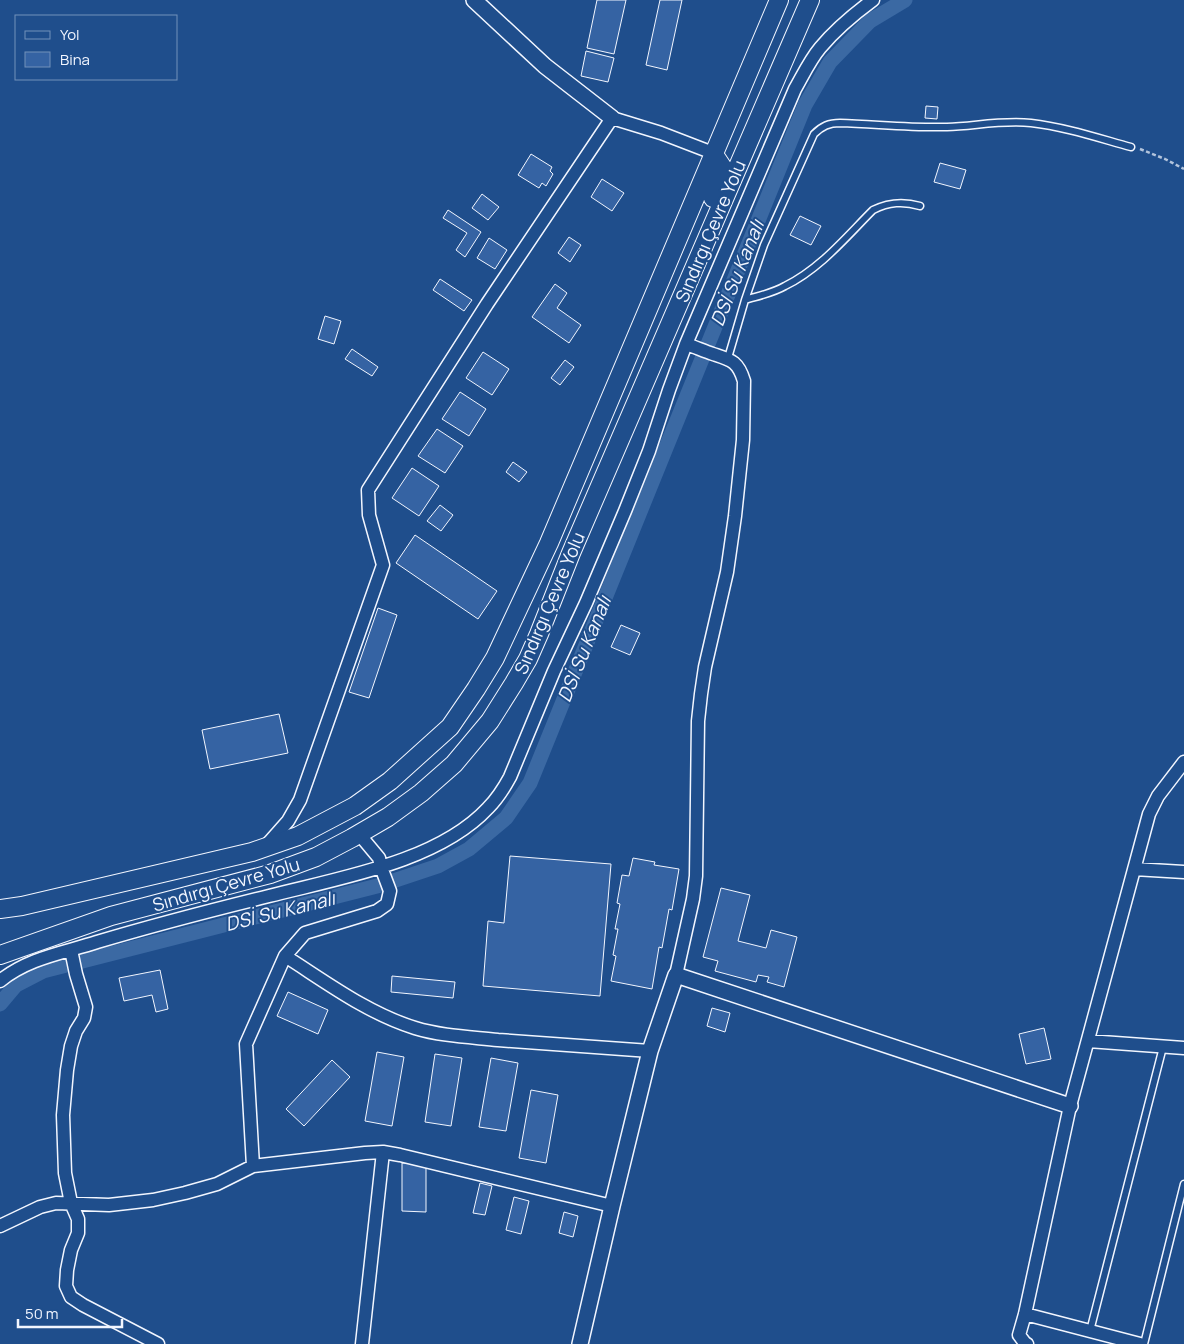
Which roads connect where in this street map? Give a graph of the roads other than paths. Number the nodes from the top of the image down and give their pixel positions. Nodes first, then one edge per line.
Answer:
1 (474, 0) edge
2 (779, 0) edge
3 (810, 0) edge
4 (873, 0) edge
5 (612, 118) junction
6 (1131, 146) road end
7 (713, 154) junction
8 (920, 206) dead end
9 (688, 283) junction
10 (745, 300) junction
11 (692, 346) junction
12 (728, 358) junction
13 (1184, 762) edge
14 (359, 834) junction
15 (264, 848) junction
16 (1134, 869) junction
17 (382, 870) junction
18 (1184, 872) edge
19 (0, 909) edge
20 (72, 953) junction
21 (0, 955) edge
22 (285, 956) junction
23 (676, 975) junction
24 (0, 982) edge
25 (1088, 1041) junction
26 (1163, 1046) junction
27 (1184, 1048) edge
28 (650, 1051) junction
29 (1070, 1106) junction
30 (383, 1152) junction
31 (254, 1166) junction
32 (1184, 1184) edge
33 (71, 1204) junction
34 (612, 1206) junction
35 (0, 1226) edge
36 (1025, 1314) junction
37 (1090, 1331) junction
38 (158, 1344) edge
39 (362, 1344) edge
40 (580, 1344) edge
41 (1027, 1344) edge
42 (1142, 1344) edge

1 - 5 street
2 - 7 main road, Sındırgı Çevre Yolu
3 - 9 main road, Sındırgı Çevre Yolu
4 - 11 street
5 - 7 street
5 - 15 street
6 - 10 lane
7 - 9 main road
7 - 15 main road, Sındırgı Çevre Yolu
8 - 10 lane
9 - 14 main road, Sındırgı Çevre Yolu
10 - 12 lane
11 - 12 street
11 - 17 street
12 - 23 street
13 - 16 street
14 - 17 street
14 - 21 main road, Sındırgı Çevre Yolu
15 - 19 main road, Sındırgı Çevre Yolu
16 - 18 street
16 - 25 street
17 - 20 street
17 - 22 street
20 - 24 street
20 - 33 street
22 - 28 street
22 - 31 street
23 - 28 street
23 - 29 street
25 - 26 street
25 - 29 street
26 - 27 street
26 - 37 lane
28 - 34 street
29 - 36 street
30 - 31 street
30 - 34 street
30 - 39 street
31 - 33 street
32 - 42 lane
33 - 35 street
33 - 38 street
34 - 40 street
36 - 37 street
36 - 41 street
37 - 42 street

